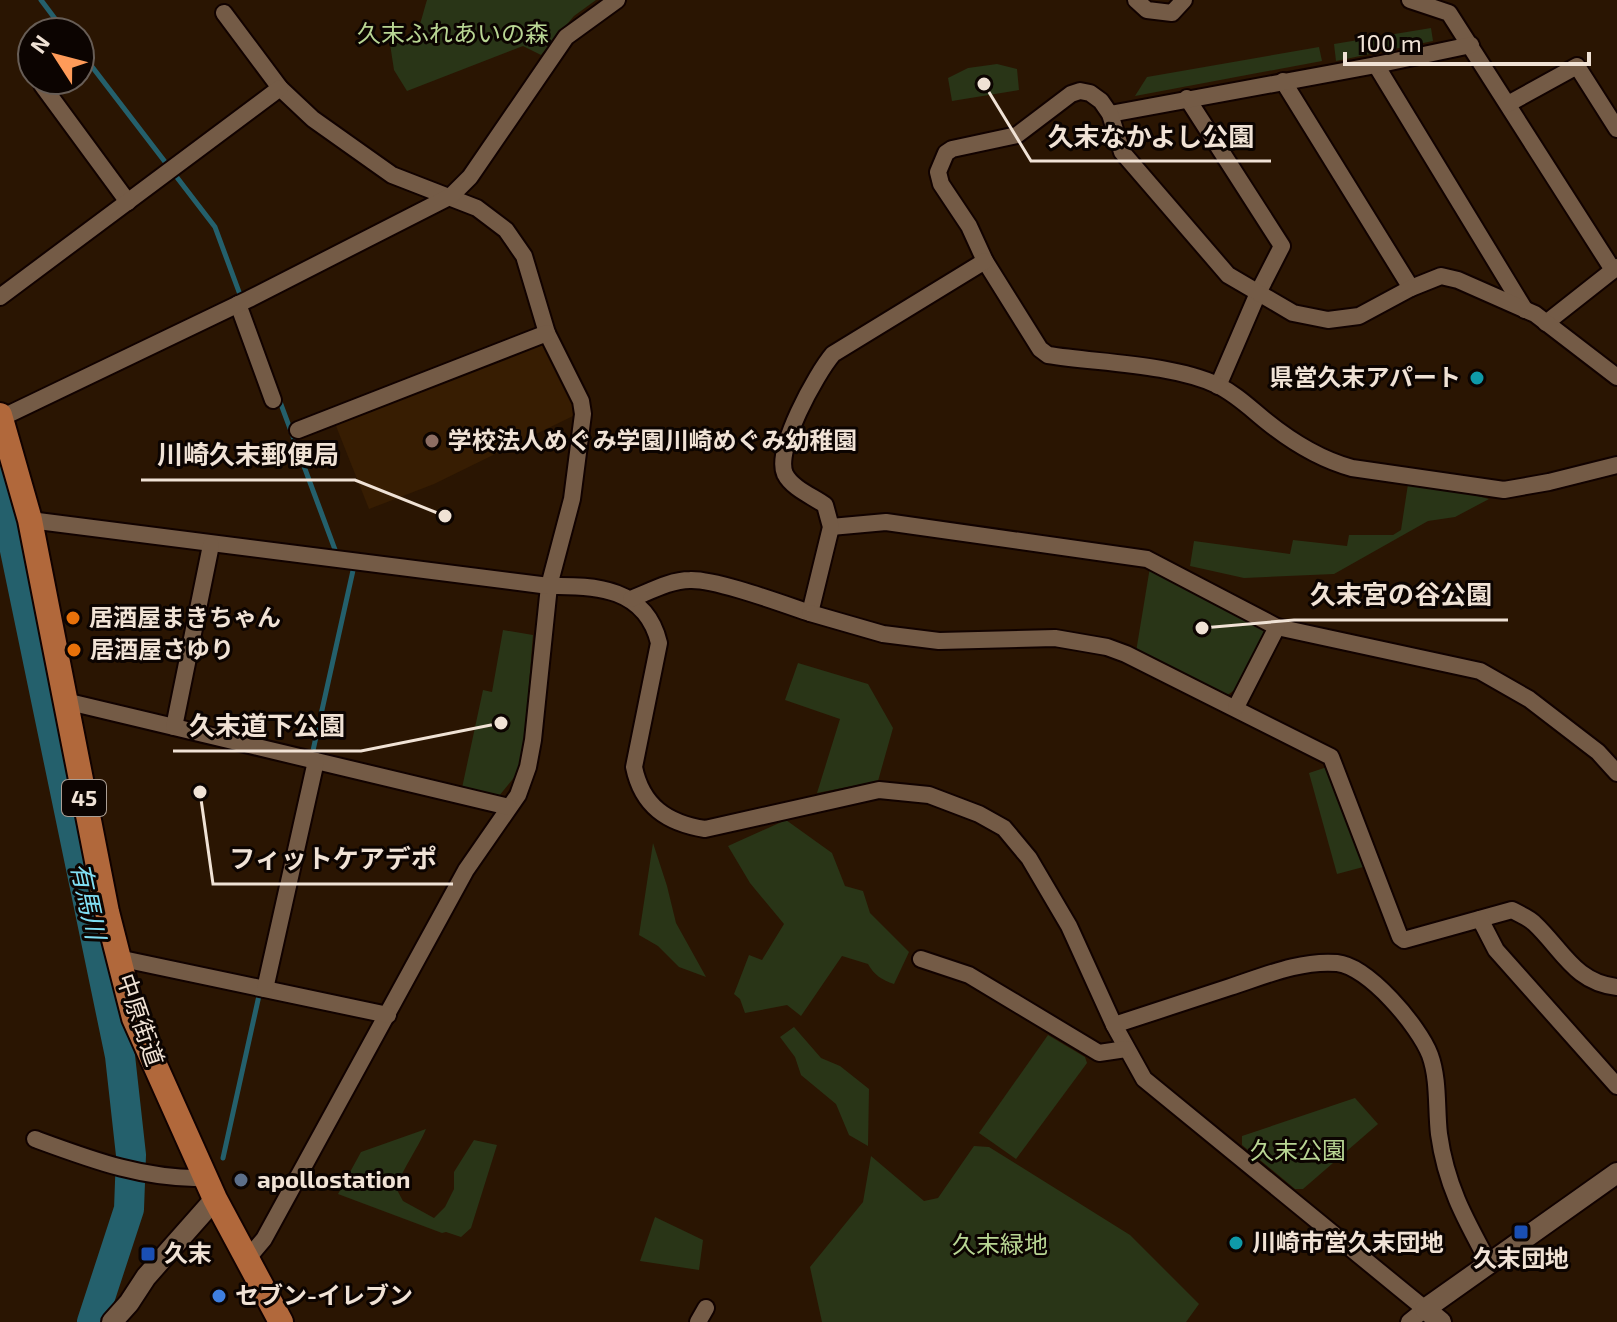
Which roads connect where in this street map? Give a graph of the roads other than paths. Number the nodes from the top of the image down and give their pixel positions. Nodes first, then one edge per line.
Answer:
1 (617, 0) edge
2 (1136, 0) edge
3 (1184, 0) edge
4 (1410, 0) edge
5 (224, 13) dead end
6 (1471, 45) junction
7 (1376, 65) junction
8 (1283, 81) junction
9 (280, 88) junction
10 (50, 96) edge
11 (1187, 98) junction
12 (1508, 104) junction
13 (1110, 114) junction
14 (1617, 129) edge
15 (451, 196) junction
16 (128, 202) junction
17 (985, 261) junction
18 (1615, 269) edge
19 (1411, 288) junction
20 (1258, 293) junction
21 (0, 297) edge
22 (238, 304) junction
23 (1525, 310) junction
24 (1546, 323) junction
25 (547, 333) junction
26 (1617, 377) edge
27 (1218, 386) junction
28 (273, 400) dead end
29 (0, 416) edge
30 (298, 430) dead end
31 (1617, 465) edge
32 (30, 520) junction
33 (831, 527) junction
34 (211, 545) junction
35 (549, 586) junction
36 (631, 599) junction
37 (810, 613) junction
38 (1277, 627) junction
39 (65, 701) junction
40 (1236, 707) junction
41 (174, 727) junction
42 (316, 761) junction
43 (1617, 773) edge
44 (509, 807) junction
45 (1480, 919) junction
46 (118, 958) junction
47 (921, 959) dead end
48 (1617, 987) edge
49 (265, 989) junction
50 (388, 1015) junction
51 (1114, 1025) junction
52 (1126, 1049) junction
53 (1617, 1086) edge
54 (35, 1139) dead end
55 (1617, 1173) edge
56 (211, 1188) junction
57 (248, 1258) junction
58 (1489, 1263) junction
59 (1433, 1315) edge
60 (112, 1322) edge
61 (281, 1322) edge
62 (1409, 1322) edge

1 - 15 street
2 - 3 street
4 - 6 street
5 - 9 street
6 - 7 street
6 - 12 street
7 - 8 street
7 - 23 street
8 - 11 street
8 - 19 street
9 - 15 street
9 - 16 street
10 - 16 street
11 - 13 street
11 - 20 street
12 - 14 street
12 - 18 street
13 - 17 street
13 - 20 street
15 - 22 street
15 - 25 street
16 - 21 street
17 - 27 street
17 - 33 street
18 - 24 street
19 - 20 street
19 - 23 street
20 - 27 street
22 - 28 street
22 - 29 street
23 - 24 street
24 - 26 street
25 - 30 street
25 - 35 street
27 - 31 street
29 - 32 main road, 中原街道 / 45
32 - 34 street
32 - 39 main road, 中原街道 / 45
33 - 37 street
33 - 38 street
34 - 35 street
34 - 41 street
35 - 36 street
35 - 44 street
36 - 37 street
36 - 51 street
37 - 40 street
38 - 40 street
38 - 43 street
39 - 41 street
39 - 46 main road, 中原街道 / 45
40 - 45 street
41 - 42 street
42 - 44 street
42 - 49 street
44 - 50 street
45 - 48 street
45 - 53 street
46 - 49 street
46 - 56 main road, 中原街道 / 45
47 - 52 street
49 - 50 street
50 - 57 street
51 - 52 street
51 - 58 street
52 - 59 street
54 - 56 street
55 - 58 street
56 - 57 main road, 中原街道 / 45
56 - 60 street
57 - 61 main road, 中原街道 / 45
58 - 59 street
59 - 62 street

